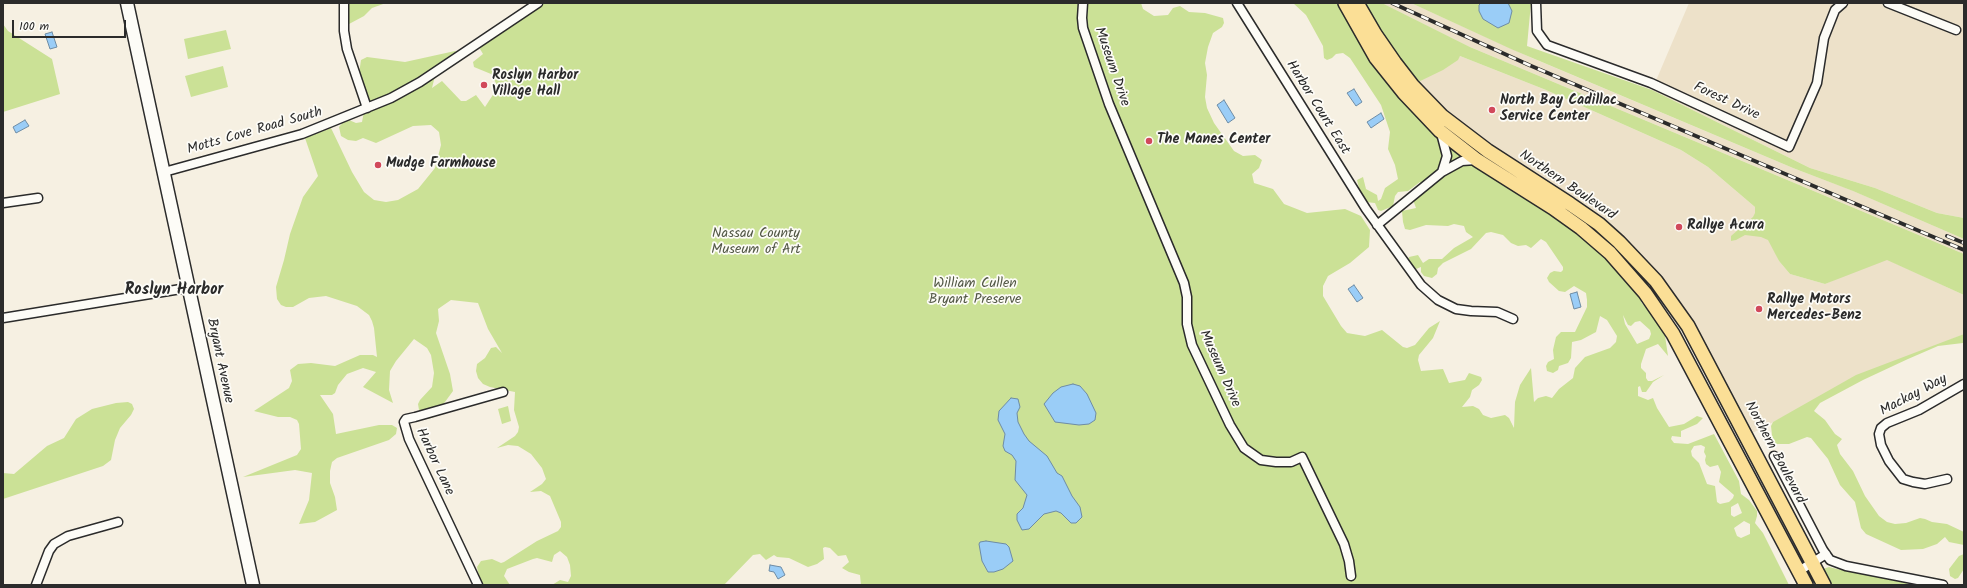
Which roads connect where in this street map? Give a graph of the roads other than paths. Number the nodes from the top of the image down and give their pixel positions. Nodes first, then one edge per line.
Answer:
1 (127, 3) edge
2 (344, 3) edge
3 (538, 3) edge
4 (1083, 3) edge
5 (1345, 3) edge
6 (1357, 3) edge
7 (1536, 3) edge
8 (1843, 3) edge
9 (1888, 3) edge
10 (1237, 4) edge
11 (1956, 30) dead end
12 (367, 108) junction
13 (1440, 131) junction
14 (1477, 160) junction
15 (164, 172) junction
16 (1442, 172) junction
17 (38, 198) dead end
18 (3, 203) edge
19 (1377, 225) junction
20 (187, 288) junction
21 (3, 318) edge
22 (1513, 319) dead end
23 (1688, 326) junction
24 (1673, 334) junction
25 (1964, 384) edge
26 (504, 392) dead end
27 (1774, 456) dead end
28 (1947, 479) dead end
29 (118, 522) dead end
30 (1826, 554) junction
31 (1816, 568) junction
32 (1351, 576) dead end
33 (1804, 581) edge
34 (36, 585) edge
35 (253, 585) edge
36 (478, 585) edge
37 (1826, 585) edge
38 (1943, 585) edge

1 - 15 main road, Bryant Avenue
2 - 12 street
3 - 12 street, Motts Cove Road South
4 - 32 street, Museum Drive
5 - 13 main road, Northern Boulevard
6 - 23 main road, Northern Boulevard
7 - 8 street, Forest Drive
9 - 11 street
10 - 19 street, Harbor Court East
12 - 15 street, Motts Cove Road South
13 - 14 main road, Northern Boulevard
13 - 16 street
14 - 16 street
14 - 24 main road, Northern Boulevard
15 - 20 main road, Bryant Avenue
16 - 19 street
17 - 18 street
19 - 22 street, Harbor Court East
20 - 21 street
20 - 35 main road, Bryant Avenue
23 - 24 main road
23 - 31 main road, Northern Boulevard
24 - 33 main road, Northern Boulevard
25 - 28 street, Mackay Way
26 - 36 street, Harbor Lane
27 - 30 street
29 - 34 street
30 - 31 street
30 - 38 street
31 - 33 street
31 - 37 main road, Northern Boulevard

